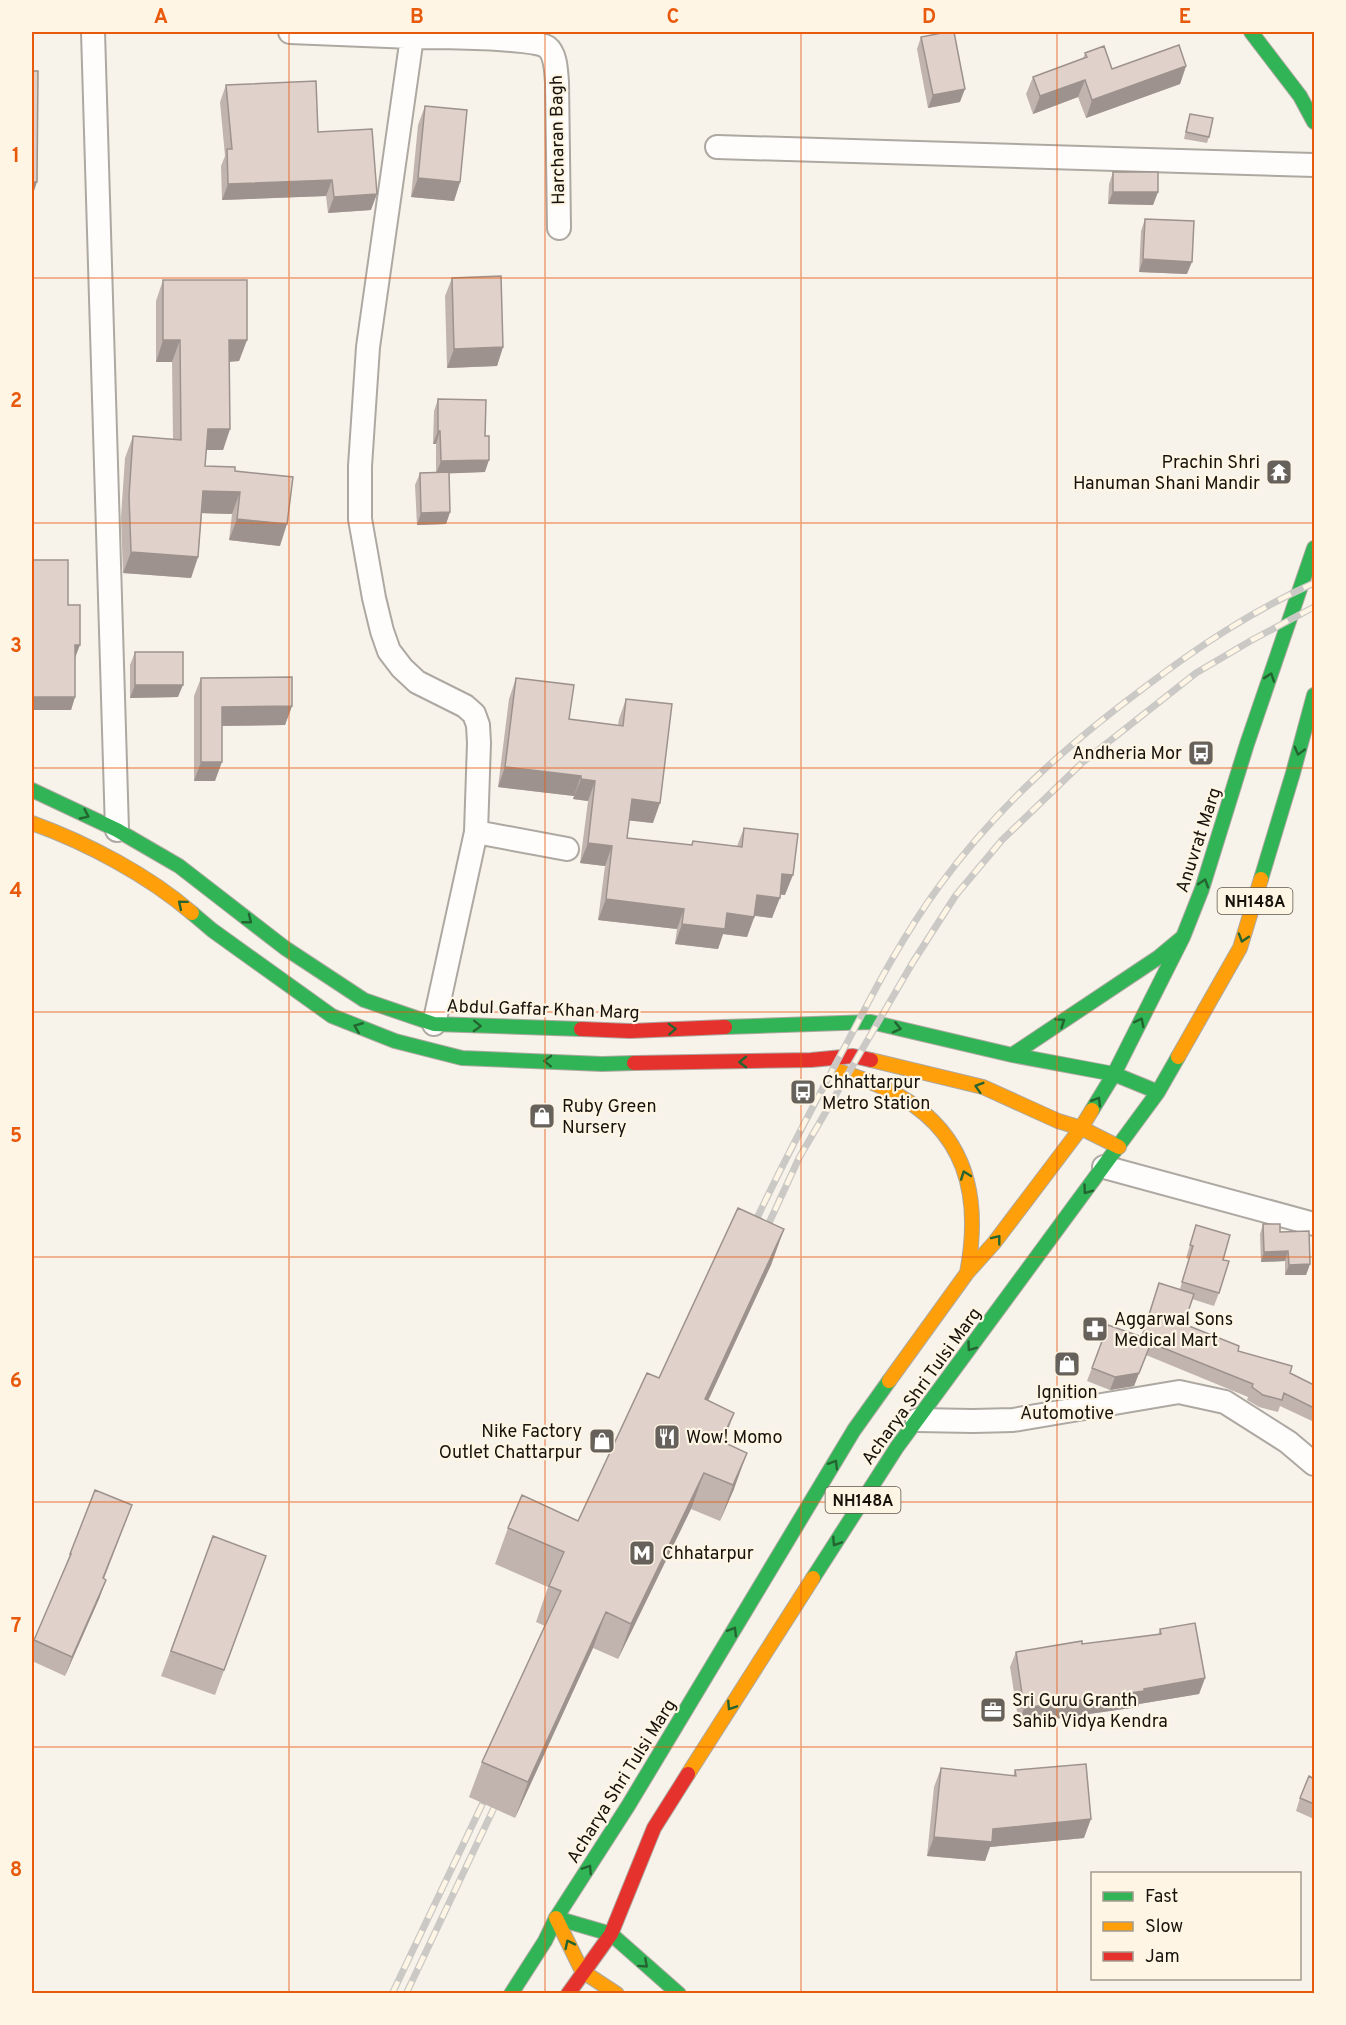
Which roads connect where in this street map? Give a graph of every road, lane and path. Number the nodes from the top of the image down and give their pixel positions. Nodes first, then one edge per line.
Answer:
1 (93, 32) edge
2 (290, 32) edge
3 (1251, 32) edge
4 (412, 37) junction
5 (1314, 122) edge
6 (717, 147) dead end
7 (1314, 165) edge
8 (559, 228) dead end
9 (1314, 548) edge
10 (1314, 695) edge
11 (32, 790) edge
12 (32, 823) edge
13 (117, 830) junction
14 (476, 832) junction
15 (567, 849) dead end
16 (1183, 937) junction
17 (434, 1024) junction
18 (1012, 1054) junction
19 (811, 1060) junction
20 (1114, 1074) junction
21 (1158, 1092) junction
22 (1081, 1128) junction
23 (1119, 1147) junction
24 (1104, 1167) junction
25 (1314, 1224) edge
26 (967, 1273) junction
27 (917, 1420) junction
28 (1314, 1464) edge
29 (556, 1918) junction
30 (611, 1934) junction
31 (582, 1971) junction
32 (511, 1994) edge
33 (568, 1994) edge
34 (616, 1994) edge
35 (679, 1994) edge

1 - 13 street
2 - 4 street
3 - 5 main road
4 - 8 street, Harcharan Bagh
4 - 14 street
6 - 7 street
16 -> 9 main road, Anuvrat Marg / NH148A
10 -> 21 main road, NH148A
11 -> 13 main road, Abdul Gaffar Khan Marg
19 -> 12 main road
13 -> 17 main road, Abdul Gaffar Khan Marg
14 - 15 street
14 - 17 street
18 -> 16 main road
20 -> 16 main road, Anuvrat Marg / NH148A
17 -> 18 main road, Abdul Gaffar Khan Marg
18 - 20 main road, Abdul Gaffar Khan Marg
22 -> 19 main road
26 -> 19 main road
20 - 21 main road, Abdul Gaffar Khan Marg
22 -> 20 main road, Anuvrat Marg / NH148A
21 - 23 main road, Acharya Shri Tulsi Marg / NH148A
22 - 23 main road
26 -> 22 main road, Acharya Shri Tulsi Marg / NH148A
23 - 24 main road, Acharya Shri Tulsi Marg / NH148A
24 - 25 street
24 -> 27 main road, Acharya Shri Tulsi Marg / NH148A
29 -> 26 main road, Acharya Shri Tulsi Marg / NH148A
27 - 28 street
27 -> 30 main road, Acharya Shri Tulsi Marg / NH148A
29 - 30 main road
31 -> 29 main road
29 - 32 main road
30 - 31 main road, NH148A
30 -> 35 main road
31 - 33 main road, NH148A
31 - 34 main road

